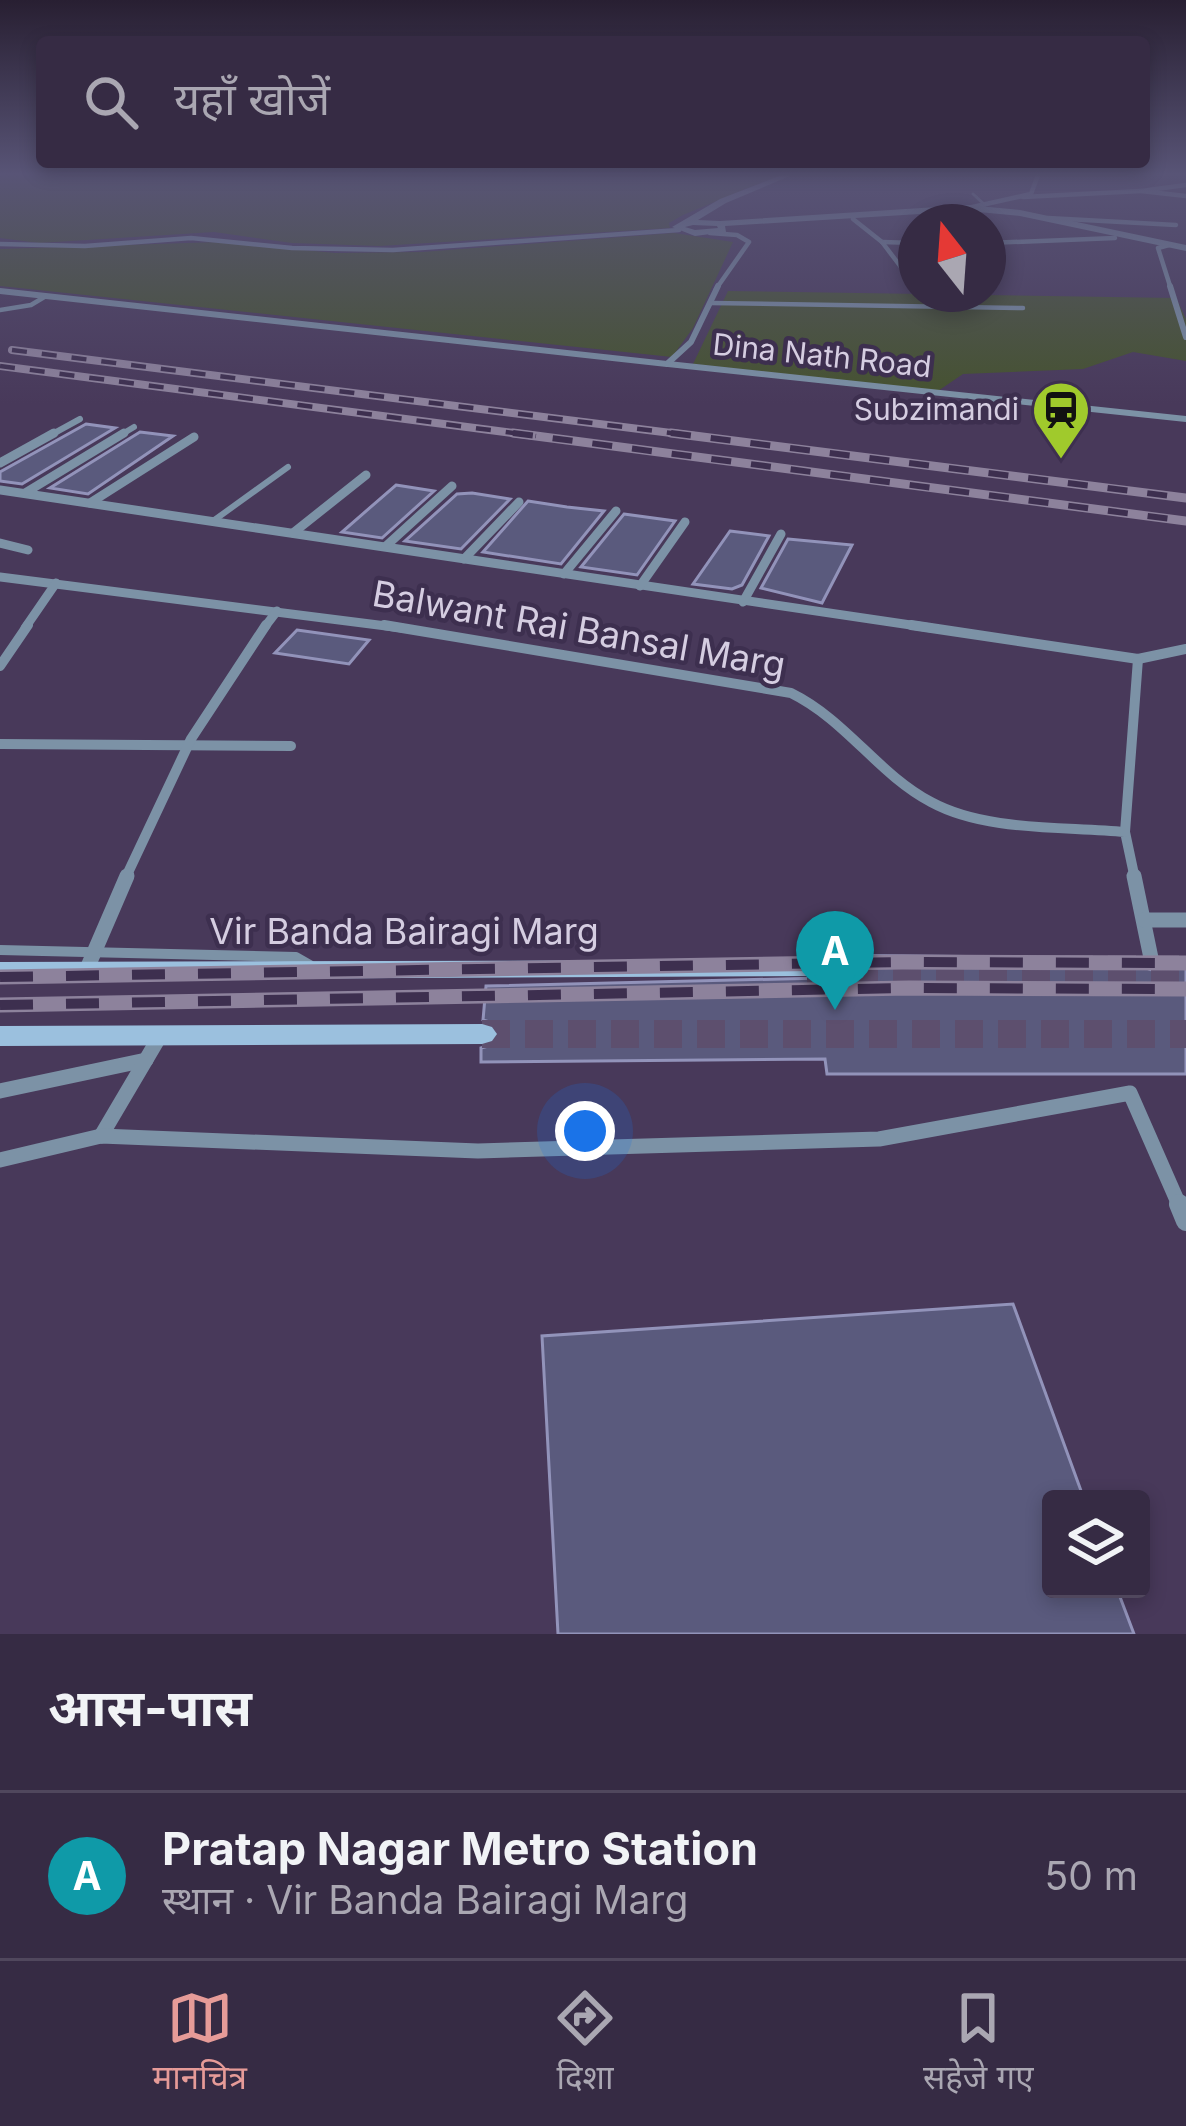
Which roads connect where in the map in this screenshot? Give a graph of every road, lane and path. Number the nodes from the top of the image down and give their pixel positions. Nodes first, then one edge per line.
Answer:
1 (743, 251) edge
2 (1165, 251) edge
3 (0, 291) edge
4 (46, 296) junction
5 (711, 303) junction
6 (1023, 308) dead end
7 (0, 310) edge
8 (1186, 337) edge
9 (667, 364) junction
10 (80, 419) dead end
11 (1186, 419) edge
12 (134, 428) dead end
13 (194, 437) dead end
14 (0, 463) edge
15 (289, 467) dead end
16 (366, 475) dead end
17 (452, 486) dead end
18 (0, 490) edge
19 (24, 494) junction
20 (519, 502) dead end
21 (89, 503) junction
22 (616, 511) dead end
23 (213, 521) junction
24 (685, 522) dead end
25 (293, 533) junction
26 (781, 534) dead end
27 (0, 543) edge
28 (386, 546) junction
29 (28, 550) dead end
30 (464, 559) junction
31 (564, 574) junction
32 (0, 577) edge
33 (56, 584) junction
34 (640, 586) junction
35 (743, 602) junction
36 (277, 611) junction
37 (1186, 650) edge
38 (1138, 659) junction
39 (0, 666) edge
40 (0, 744) edge
41 (184, 744) junction
42 (291, 746) dead end
43 (1125, 832) junction
44 (1144, 920) junction
45 (1186, 920) edge
46 (0, 950) edge
47 (1151, 958) dead end
48 (91, 961) junction
49 (807, 969) tunnel mouth
50 (0, 971) edge
51 (482, 1034) tunnel mouth
52 (0, 1036) edge
53 (153, 1048) junction
54 (0, 1091) edge
55 (101, 1136) junction
56 (0, 1160) edge
57 (1186, 1221) edge

1 - 5 street
2 - 8 street
3 - 4 street, Dina Nath Road
4 - 7 lane
4 - 9 street, Dina Nath Road
5 - 6 lane
5 - 9 street
9 - 11 street, Dina Nath Road
10 - 14 street
12 - 19 street
13 - 21 street
15 - 23 lane
16 - 25 street
17 - 28 street
18 - 19 street
19 - 21 street
20 - 30 street
21 - 23 street
22 - 31 street
23 - 25 street
24 - 34 street
25 - 28 street
26 - 35 street
27 - 29 street
28 - 30 street
30 - 31 street
31 - 34 street
32 - 33 street, Balwant Rai Bansal Marg
33 - 36 street, Balwant Rai Bansal Marg
33 - 39 street
34 - 35 street
35 - 38 street
36 - 41 street
36 - 43 street, Balwant Rai Bansal Marg
37 - 38 street
38 - 43 street
40 - 41 street
41 - 42 street
41 - 48 street
43 - 44 street
44 - 45 street
44 - 47 street
46 - 48 lane
48 - 49 main road, Vir Banda Bairagi Marg
48 - 50 main road, Vir Banda Bairagi Marg
51 - 53 main road
52 - 53 main road
53 - 54 street
53 - 55 street
55 - 56 street
55 - 57 street

